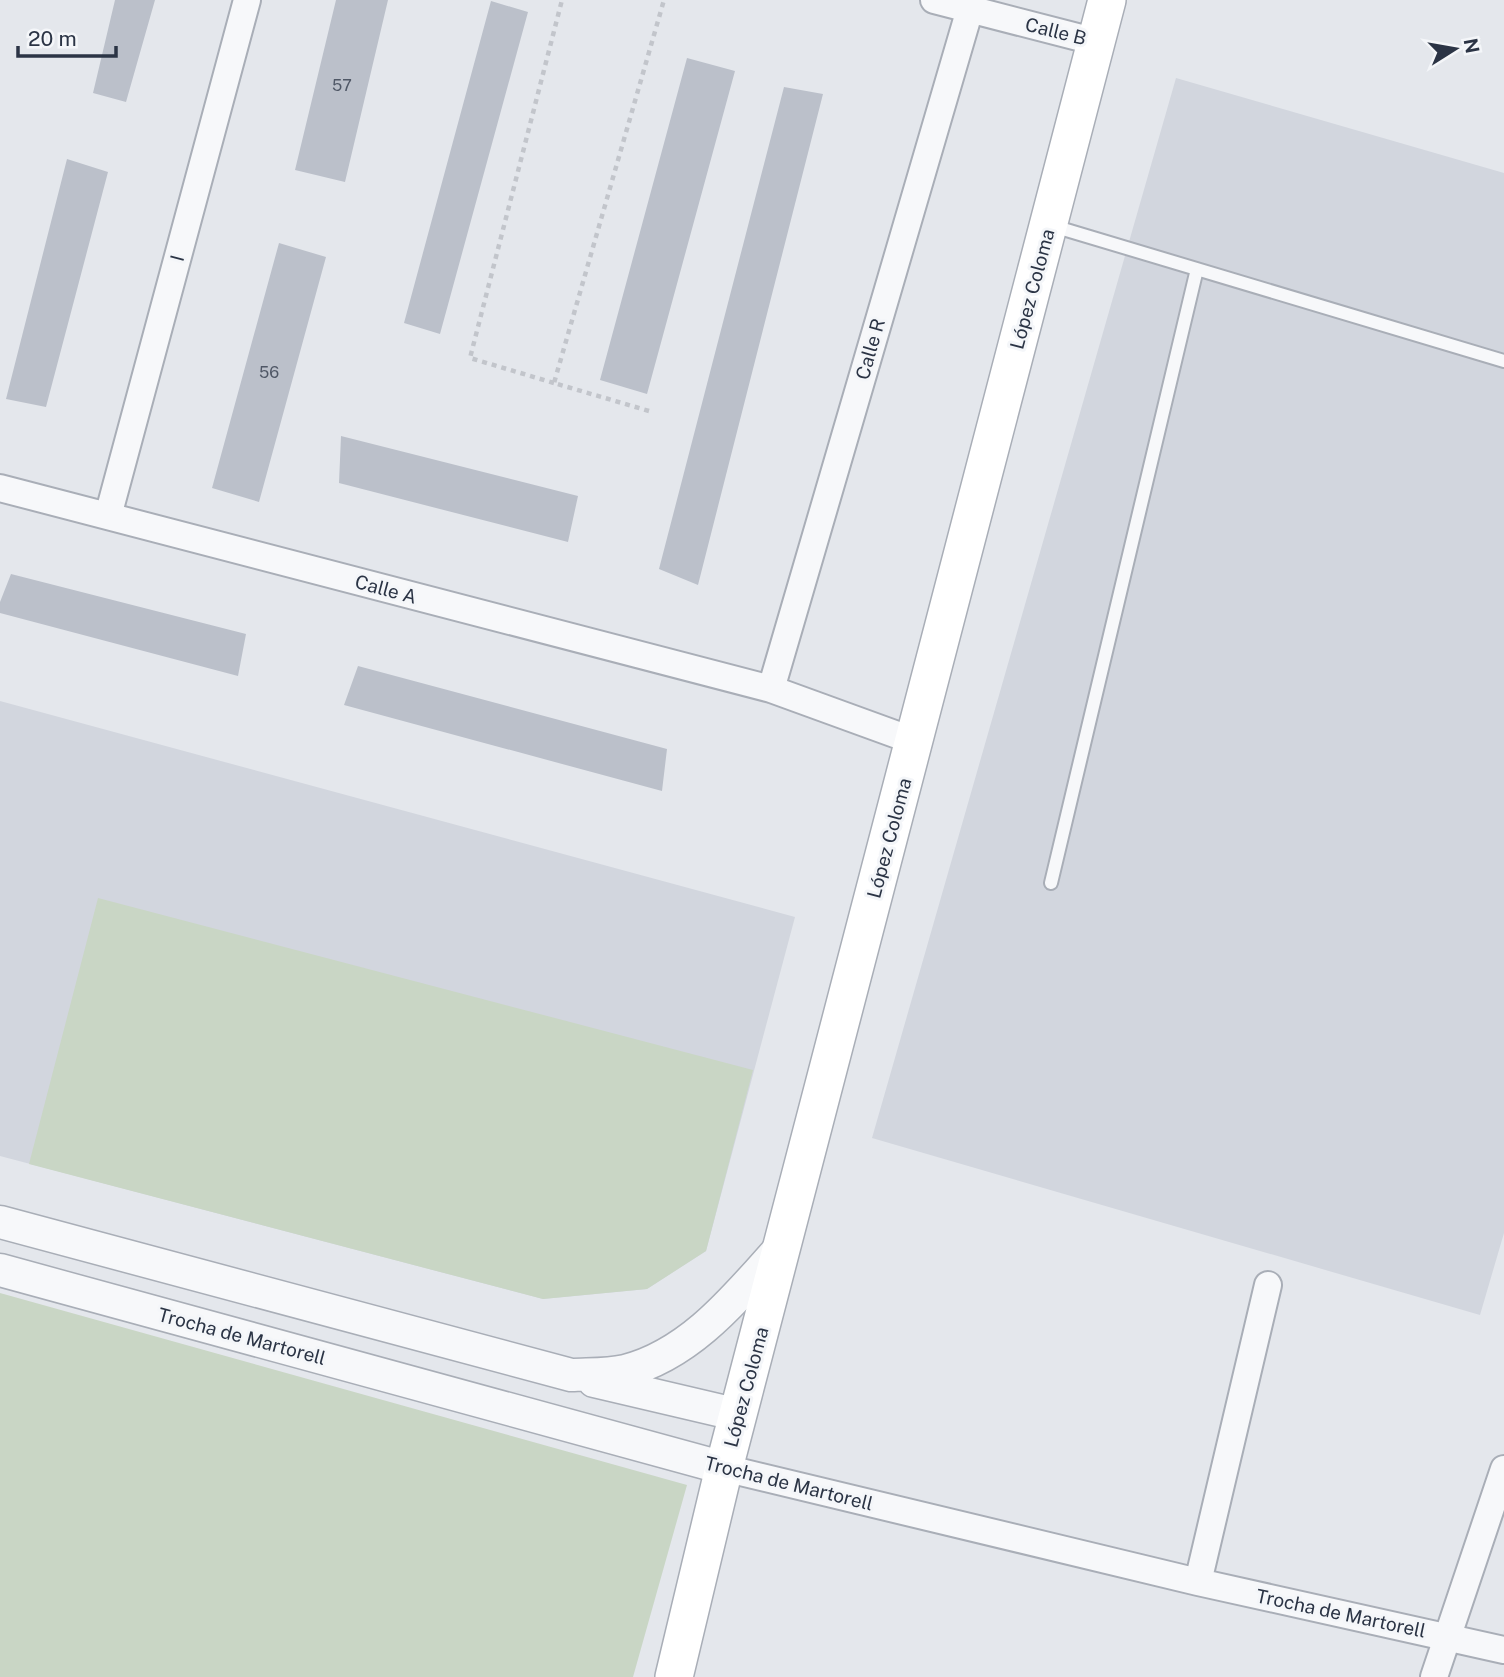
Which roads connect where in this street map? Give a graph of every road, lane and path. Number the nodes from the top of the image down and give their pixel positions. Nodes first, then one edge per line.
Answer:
1 (247, 0) edge
2 (562, 0) edge
3 (664, 0) edge
4 (934, 0) edge
5 (1107, 0) edge
6 (970, 9) junction
7 (1097, 41) junction
8 (1049, 224) junction
9 (1197, 269) junction
10 (1504, 361) edge
11 (554, 383) junction
12 (649, 411) dead end
13 (0, 488) edge
14 (108, 516) junction
15 (771, 689) junction
16 (914, 741) junction
17 (1051, 883) dead end
18 (0, 1222) edge
19 (782, 1246) junction
20 (0, 1270) edge
21 (1268, 1285) dead end
22 (571, 1376) junction
23 (739, 1415) junction
24 (724, 1468) junction
25 (1504, 1469) edge
26 (1198, 1582) junction
27 (1447, 1636) junction
28 (1504, 1650) edge
29 (674, 1677) edge
30 (1434, 1677) edge

1 - 14 street, I
2 - 11 path
3 - 11 path
4 - 6 street, Calle B
5 - 7 main road, López Coloma
6 - 7 street, Calle B
6 - 15 street, Calle R
7 - 8 main road, López Coloma
8 - 9 lane
8 - 16 main road, López Coloma
9 - 10 lane
9 - 17 lane
11 - 12 path
13 - 14 street, Calle A
14 - 15 street, Calle A
15 - 16 street, Calle A
16 - 19 main road, López Coloma
18 - 22 street
19 - 22 street
19 - 23 main road, López Coloma
20 - 24 street, Trocha de Martorell
21 - 26 street
22 - 23 street
23 - 24 main road, López Coloma
24 - 26 street, Trocha de Martorell
24 - 29 main road, López Coloma
25 - 27 street
26 - 27 street, Trocha de Martorell
27 - 28 street, Trocha de Martorell
27 - 30 street

